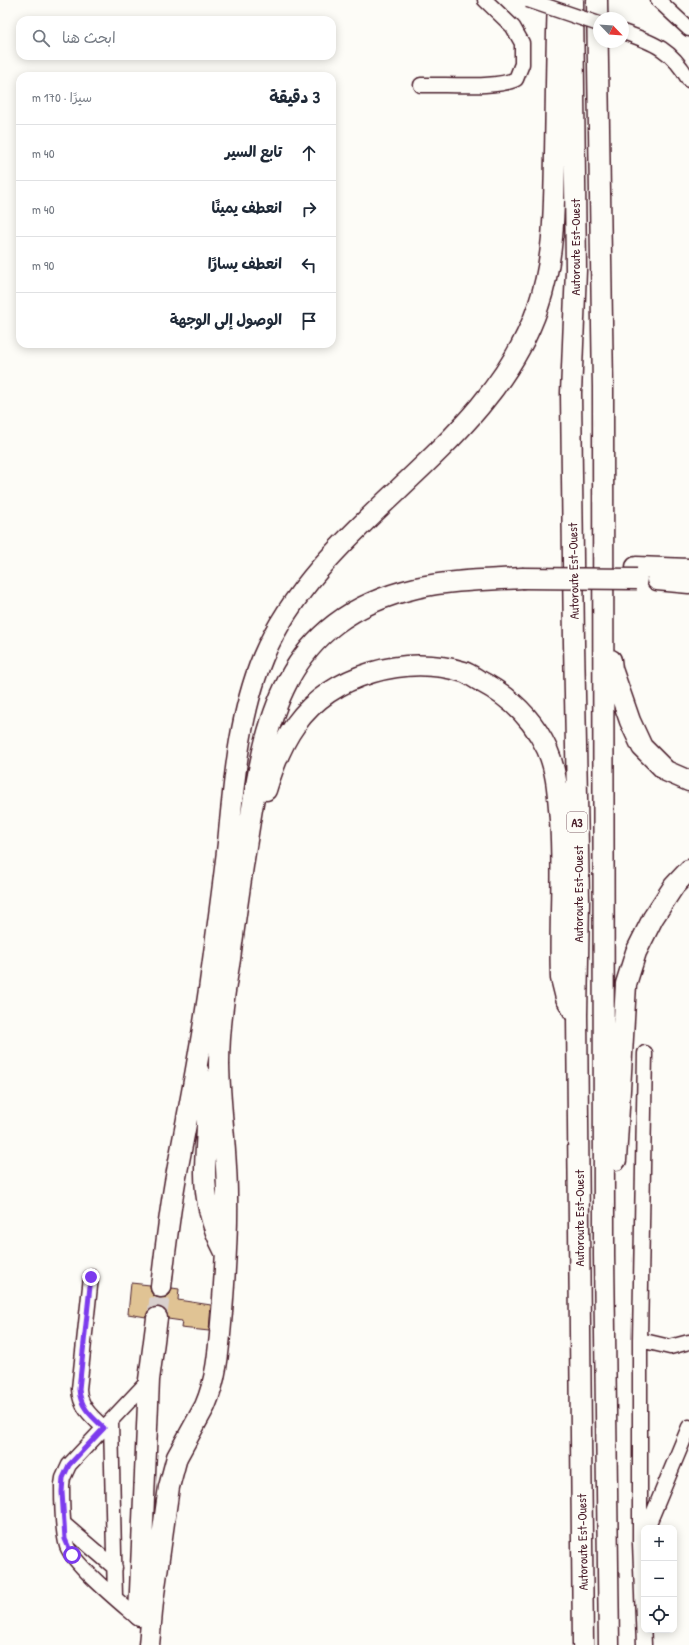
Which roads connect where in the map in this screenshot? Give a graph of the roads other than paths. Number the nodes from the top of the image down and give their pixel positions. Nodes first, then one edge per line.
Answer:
1 (485, 0) edge
2 (528, 0) edge
3 (558, 0) edge
4 (573, 0) edge
5 (597, 0) edge
6 (658, 0) edge
7 (593, 22) edge
8 (689, 29) edge
9 (629, 34) edge
10 (689, 80) edge
11 (420, 85) dead end
12 (689, 569) edge
13 (522, 571) junction
14 (636, 573) junction
15 (689, 583) edge
16 (603, 597) junction
17 (689, 781) edge
18 (689, 870) edge
19 (242, 878) junction
20 (220, 904) junction
21 (576, 1015) junction
22 (645, 1053) dead end
23 (197, 1068) junction
24 (226, 1255) junction
25 (604, 1255) junction
26 (91, 1277) dead end
27 (161, 1287) tunnel mouth
28 (157, 1318) tunnel mouth
29 (640, 1340) junction
30 (689, 1342) edge
31 (149, 1380) junction
32 (108, 1424) junction
33 (689, 1427) edge
34 (174, 1463) junction
35 (143, 1517) junction
36 (64, 1524) junction
37 (642, 1525) edge
38 (647, 1525) edge
39 (642, 1561) edge
40 (115, 1568) junction
41 (115, 1598) junction
42 (139, 1619) junction
43 (137, 1645) edge
44 (149, 1645) edge
45 (583, 1645) edge
46 (609, 1645) edge
47 (644, 1645) edge

1 - 11 street
2 - 7 street, bridge
3 - 20 highway
4 - 21 highway, Autoroute Est-Ouest / A3
5 - 16 highway, Autoroute Est-Ouest / A3
6 - 8 street
9 - 10 street
12 - 14 highway
13 - 14 highway
13 - 19 highway
13 - 20 highway
14 - 15 highway
16 - 17 highway
16 - 25 highway, Autoroute Est-Ouest / A3
18 - 25 highway
19 - 21 highway
19 - 24 highway
20 - 23 highway
21 - 45 highway, Autoroute Est-Ouest / A3
22 - 29 street
23 - 24 highway
23 - 27 highway
24 - 34 highway
25 - 46 highway, Autoroute Est-Ouest / A3
26 - 32 street
28 - 31 highway
29 - 30 street
29 - 37 street
31 - 32 street
31 - 35 highway
32 - 36 street
32 - 40 street
33 - 38 street
34 - 35 highway
34 - 44 highway
35 - 42 highway
36 - 40 street
36 - 41 street
39 - 47 street
40 - 41 street
41 - 42 street
42 - 43 highway

